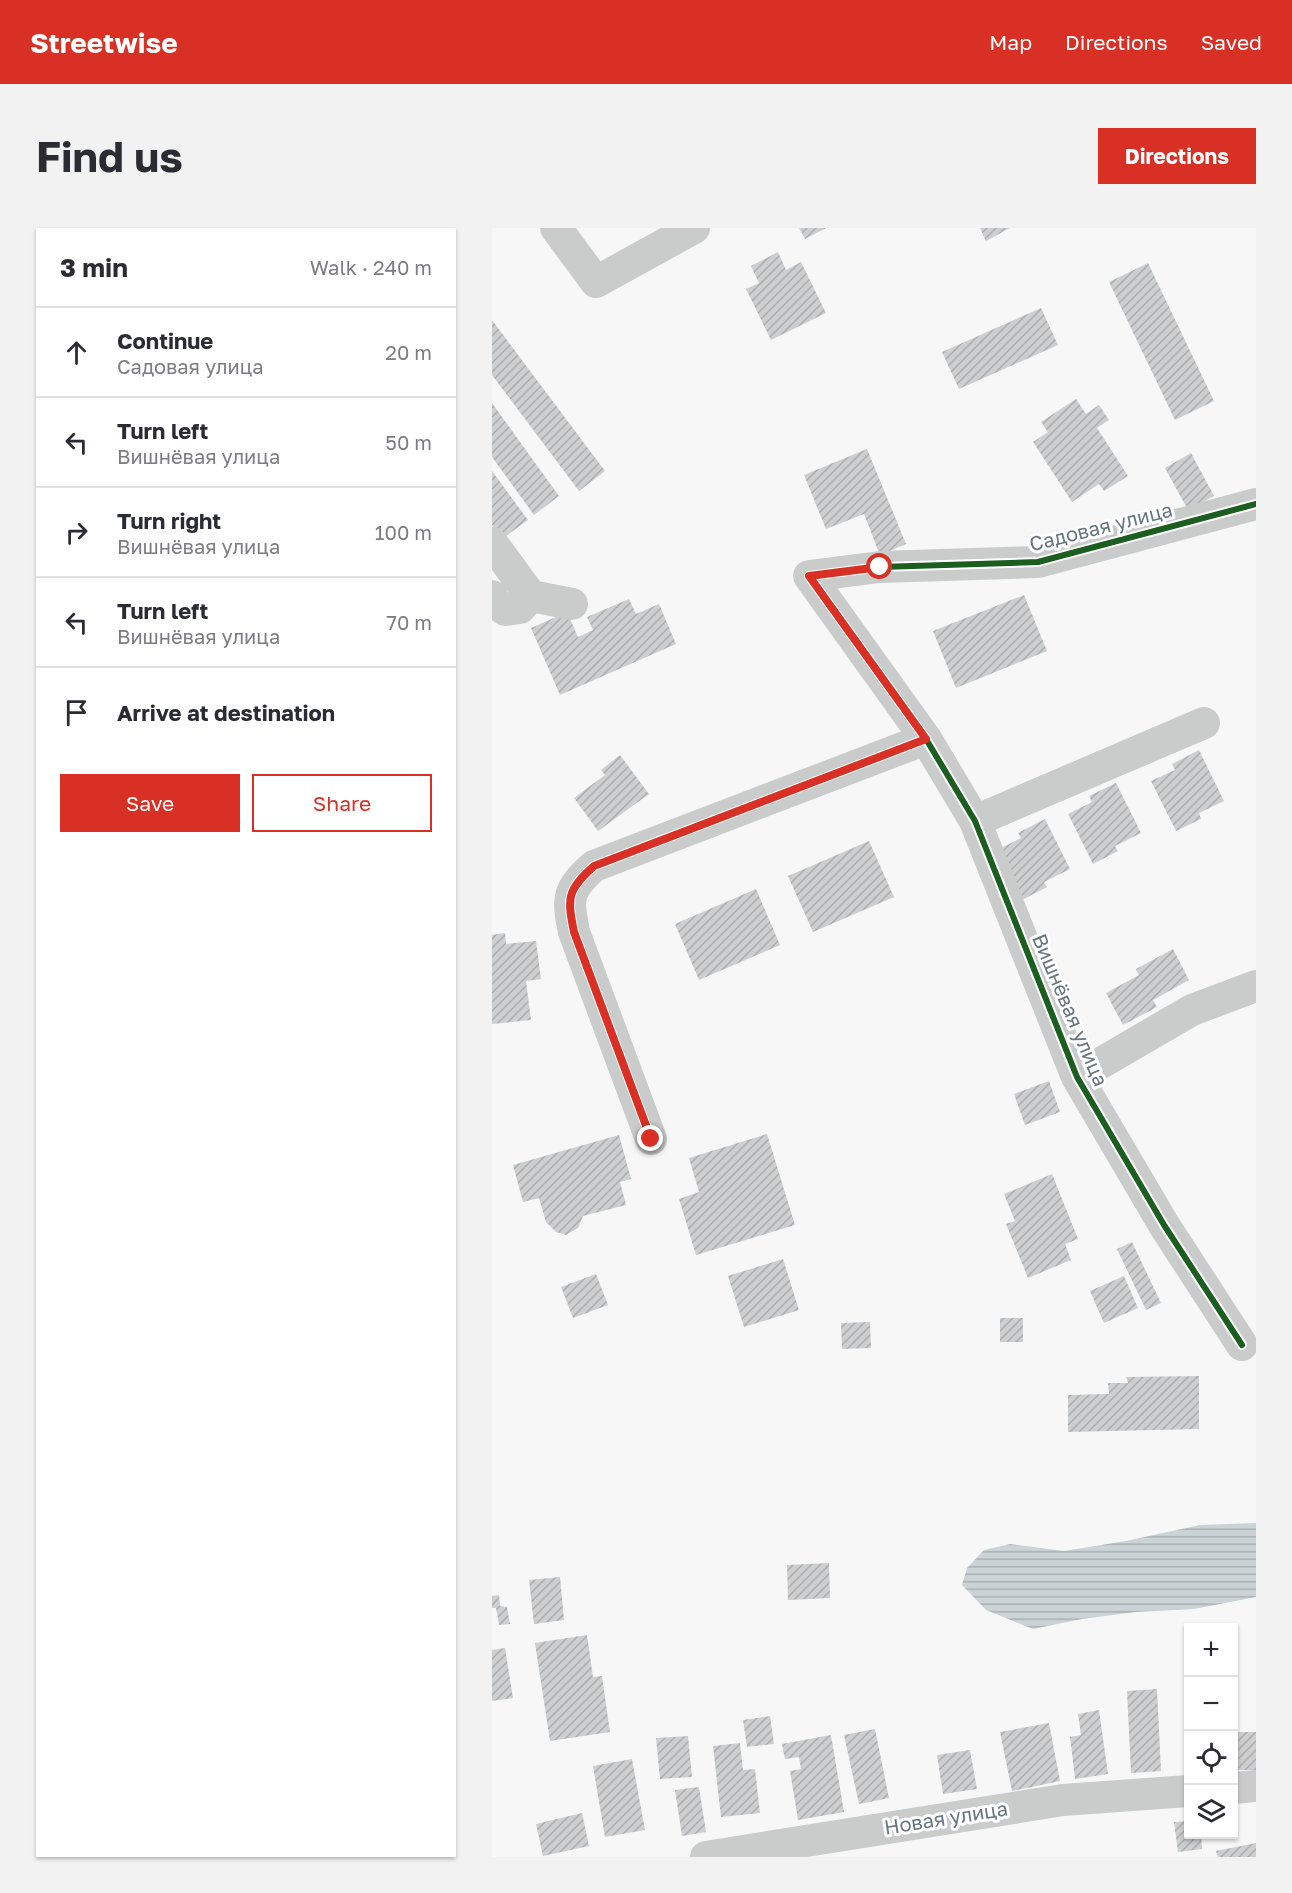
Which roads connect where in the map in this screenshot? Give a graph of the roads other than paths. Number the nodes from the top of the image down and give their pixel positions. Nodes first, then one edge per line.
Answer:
1 (556, 228) edge
2 (694, 228) edge
3 (1256, 504) edge
4 (492, 547) edge
5 (809, 576) joint
6 (492, 596) edge
7 (531, 596) junction
8 (572, 604) dead end
9 (1204, 723) dead end
10 (926, 739) junction
11 (975, 821) junction
12 (1256, 986) edge
13 (1077, 1077) junction
14 (651, 1139) dead end
15 (1242, 1345) dead end
16 (1256, 1786) edge
17 (1238, 1788) edge
18 (1184, 1791) edge
19 (706, 1857) edge

1 - 2 street
3 - 5 street, Садовая улица
4 - 7 street
5 - 10 street, Вишнёвая улица
6 - 7 street
7 - 8 street
9 - 11 street
10 - 11 street, Вишнёвая улица
10 - 14 street
11 - 13 street, Вишнёвая улица
12 - 13 street
13 - 15 street, Вишнёвая улица
16 - 17 street
18 - 19 street, Новая улица

